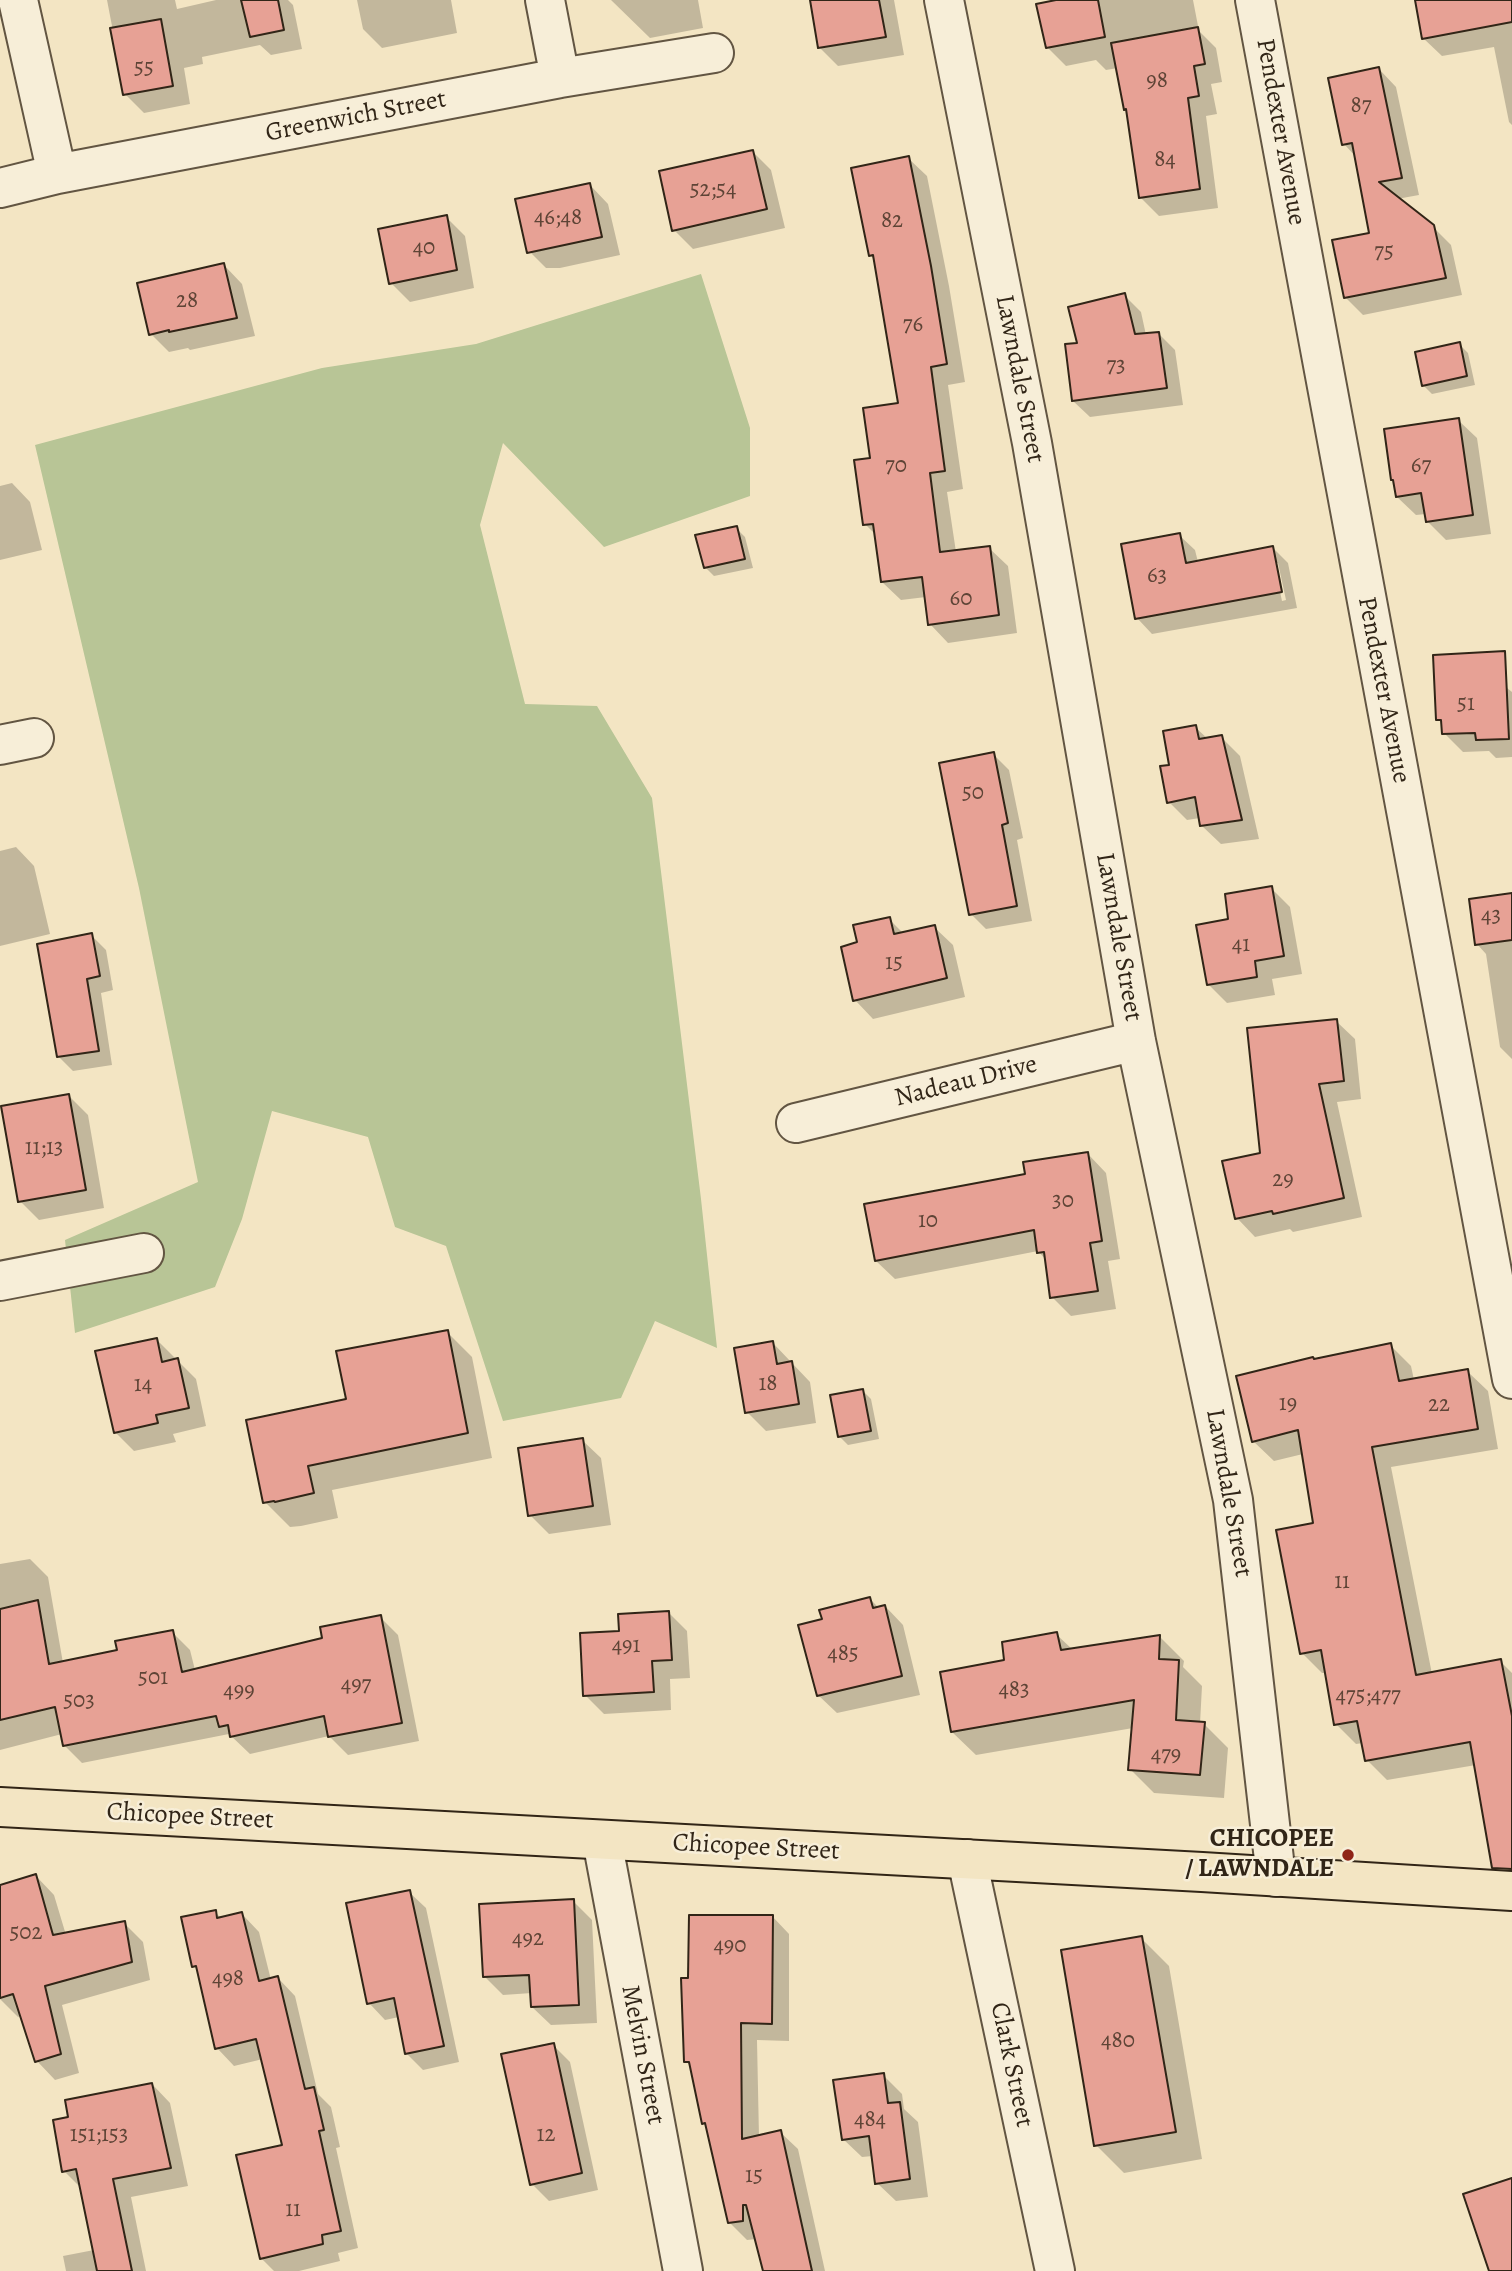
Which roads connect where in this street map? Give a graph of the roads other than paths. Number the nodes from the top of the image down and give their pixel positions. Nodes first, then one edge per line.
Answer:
1 (18, 0) edge
2 (545, 0) edge
3 (944, 0) edge
4 (1255, 0) edge
5 (714, 53) dead end
6 (560, 78) junction
7 (57, 174) junction
8 (0, 188) edge
9 (1136, 1041) junction
10 (796, 1123) dead end
11 (144, 1253) dead end
12 (0, 1281) edge
13 (1512, 1379) edge
14 (0, 1807) edge
15 (601, 1840) junction
16 (967, 1859) junction
17 (1276, 1877) junction
18 (1512, 1891) edge
19 (683, 2271) edge
20 (1055, 2271) edge

1 - 7 street
2 - 6 street
3 - 9 street, Lawndale Street
4 - 13 street, Pendexter Avenue
5 - 6 street, Greenwich Street
6 - 7 street, Greenwich Street
7 - 8 street, Greenwich Street
9 - 10 street, Nadeau Drive
9 - 17 street, Lawndale Street
11 - 12 street
14 - 15 main road, Chicopee Street
15 - 16 main road, Chicopee Street
15 - 19 street, Melvin Street
16 - 17 main road, Chicopee Street
16 - 20 street, Clark Street
17 - 18 main road, Chicopee Street

